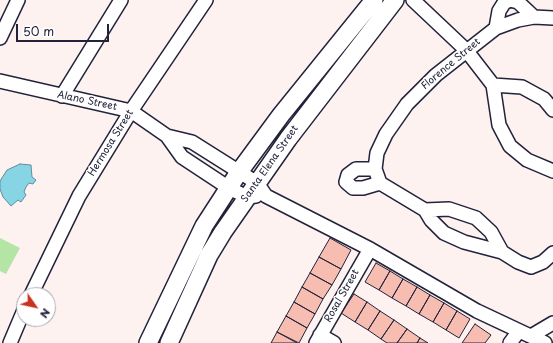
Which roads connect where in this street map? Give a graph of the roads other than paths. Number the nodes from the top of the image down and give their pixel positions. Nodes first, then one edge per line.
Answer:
1 (18, 0) edge
2 (121, 0) edge
3 (206, 0) edge
4 (374, 0) edge
5 (395, 0) edge
6 (413, 0) edge
7 (534, 17) junction
8 (553, 18) edge
9 (496, 28) junction
10 (0, 38) edge
11 (466, 50) junction
12 (0, 81) edge
13 (494, 85) junction
14 (62, 96) junction
15 (553, 110) edge
16 (132, 111) junction
17 (167, 136) junction
18 (375, 169) junction
19 (553, 171) edge
20 (239, 172) junction
21 (380, 183) junction
22 (229, 188) junction
23 (262, 189) junction
24 (247, 197) junction
25 (425, 210) junction
26 (370, 249) junction
27 (502, 252) junction
28 (553, 253) edge
29 (34, 287) edge
30 (553, 322) edge
31 (17, 327) edge
32 (525, 334) junction
33 (318, 339) edge
34 (0, 342) edge
35 (3, 343) edge
36 (10, 343) edge
37 (148, 343) edge
38 (169, 343) edge
39 (334, 343) edge
40 (510, 343) edge
41 (545, 343) edge

1 - 10 street
2 - 14 street
3 - 16 street, Hermosa Street
4 - 20 street, Santa Elena Street
5 - 23 street, Santa Elena Street
6 - 11 street
7 - 8 street, Florence Street
7 - 9 street, Florence Street
7 - 9 street
9 - 11 street, Florence Street
11 - 13 street
11 - 18 street, Florence Street
12 - 14 street, Alano Street
13 - 15 street
13 - 19 street
14 - 16 street, Alano Street
16 - 17 street, Alano Street
16 - 29 street, Hermosa Street
17 - 20 street
17 - 22 street
18 - 21 street
18 - 21 street
20 - 22 street, Santa Elena Street
20 - 23 street
21 - 25 street
22 - 24 street
22 - 37 street, Santa Elena Street
23 - 24 street, Santa Elena Street
23 - 26 street
24 - 38 street, Santa Elena Street
25 - 27 street
25 - 27 street
26 - 32 street
26 - 33 street, Rosal Street
27 - 28 street
30 - 32 street
31 - 36 street
32 - 40 street
32 - 41 street
33 - 39 street
34 - 35 street

